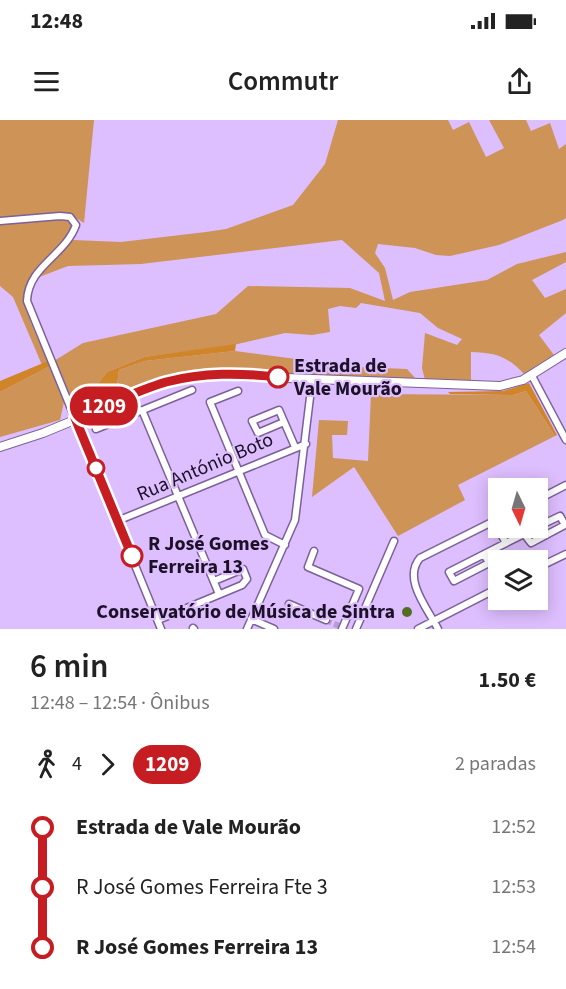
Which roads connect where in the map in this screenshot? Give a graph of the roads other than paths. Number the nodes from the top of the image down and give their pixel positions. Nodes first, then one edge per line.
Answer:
1 (0, 221) edge
2 (566, 353) edge
3 (532, 376) junction
4 (312, 381) junction
5 (192, 390) dead end
6 (238, 390) dead end
7 (142, 410) junction
8 (75, 418) junction
9 (284, 422) junction
10 (96, 429) dead end
11 (566, 440) edge
12 (306, 444) junction
13 (0, 447) edge
14 (295, 447) junction
15 (238, 471) junction
16 (566, 485) edge
17 (548, 494) edge
18 (179, 496) junction
19 (117, 521) junction
20 (548, 522) edge
21 (488, 524) edge
22 (548, 534) edge
23 (504, 538) edge
24 (516, 538) edge
25 (527, 538) edge
26 (541, 538) edge
27 (394, 541) dead end
28 (506, 543) junction
29 (285, 545) junction
30 (314, 551) dead end
31 (484, 554) junction
32 (566, 554) edge
33 (548, 563) edge
34 (214, 581) junction
35 (488, 593) edge
36 (219, 594) junction
37 (289, 604) dead end
38 (348, 613) junction
39 (360, 618) junction
40 (251, 619) junction
41 (158, 620) junction
42 (326, 620) tunnel mouth
43 (434, 621) junction
44 (341, 628) edge
45 (161, 629) edge
46 (247, 629) edge
47 (274, 629) edge
48 (356, 629) edge
49 (418, 629) edge
50 (438, 629) edge

1 - 8 street
2 - 3 street
3 - 4 street
3 - 11 street
4 - 8 street
4 - 12 street
5 - 7 street
6 - 15 street
7 - 10 street
7 - 18 street
8 - 13 street
8 - 19 street
9 - 9 street
9 - 14 street
12 - 14 street, Rua António Boto
12 - 29 street
14 - 15 street, Rua António Boto
15 - 18 street, Rua António Boto
15 - 29 street
16 - 17 street
18 - 19 street, Rua António Boto
18 - 34 street
19 - 41 street
20 - 22 street
21 - 43 street
23 - 28 street
24 - 28 street
25 - 26 street
27 - 39 street
28 - 31 street
29 - 40 street
30 - 38 street
31 - 31 street
32 - 33 street
34 - 36 street
34 - 36 street
35 - 43 street
36 - 41 street
37 - 42 street
38 - 39 street
38 - 44 street
39 - 48 street
40 - 46 street
40 - 47 street
41 - 45 street
43 - 49 street
43 - 50 street

